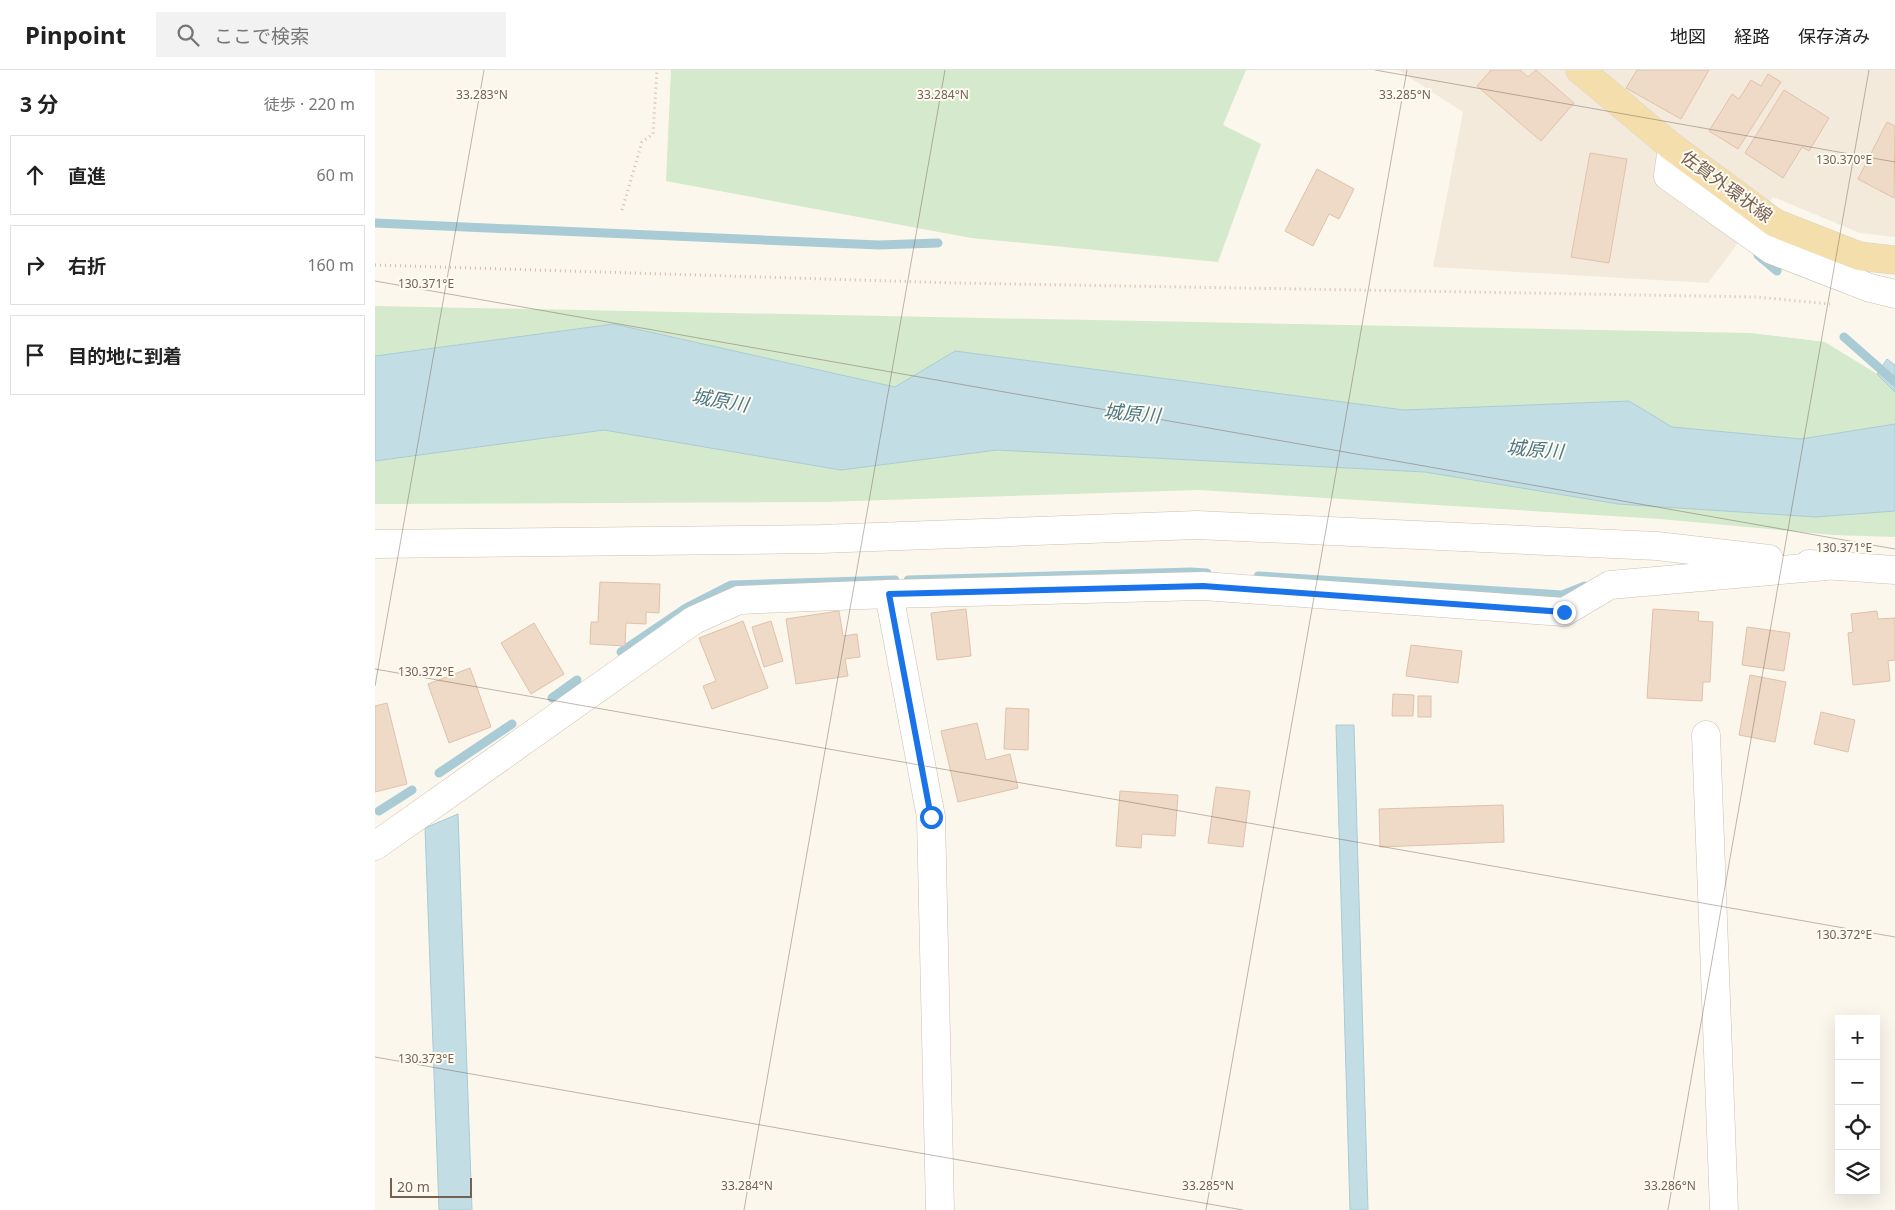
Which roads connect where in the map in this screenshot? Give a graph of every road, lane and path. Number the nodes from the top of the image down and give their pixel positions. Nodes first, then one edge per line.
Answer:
1 (657, 70) edge
2 (1580, 70) edge
3 (1672, 147) junction
4 (621, 210) dead end
5 (1895, 260) edge
6 (375, 265) edge
7 (1895, 294) edge
8 (1835, 305) dead end
9 (375, 544) edge
10 (1827, 566) junction
11 (1895, 570) edge
12 (889, 594) junction
13 (1706, 735) dead end
14 (375, 846) edge
15 (940, 1210) edge
16 (1724, 1210) edge

1 - 4 path
2 - 3 main road, 佐賀外環状線
3 - 5 main road, 佐賀外環状線
3 - 7 street
6 - 8 path
9 - 10 street
10 - 11 street
10 - 12 street
12 - 14 street
12 - 15 street
13 - 16 street

